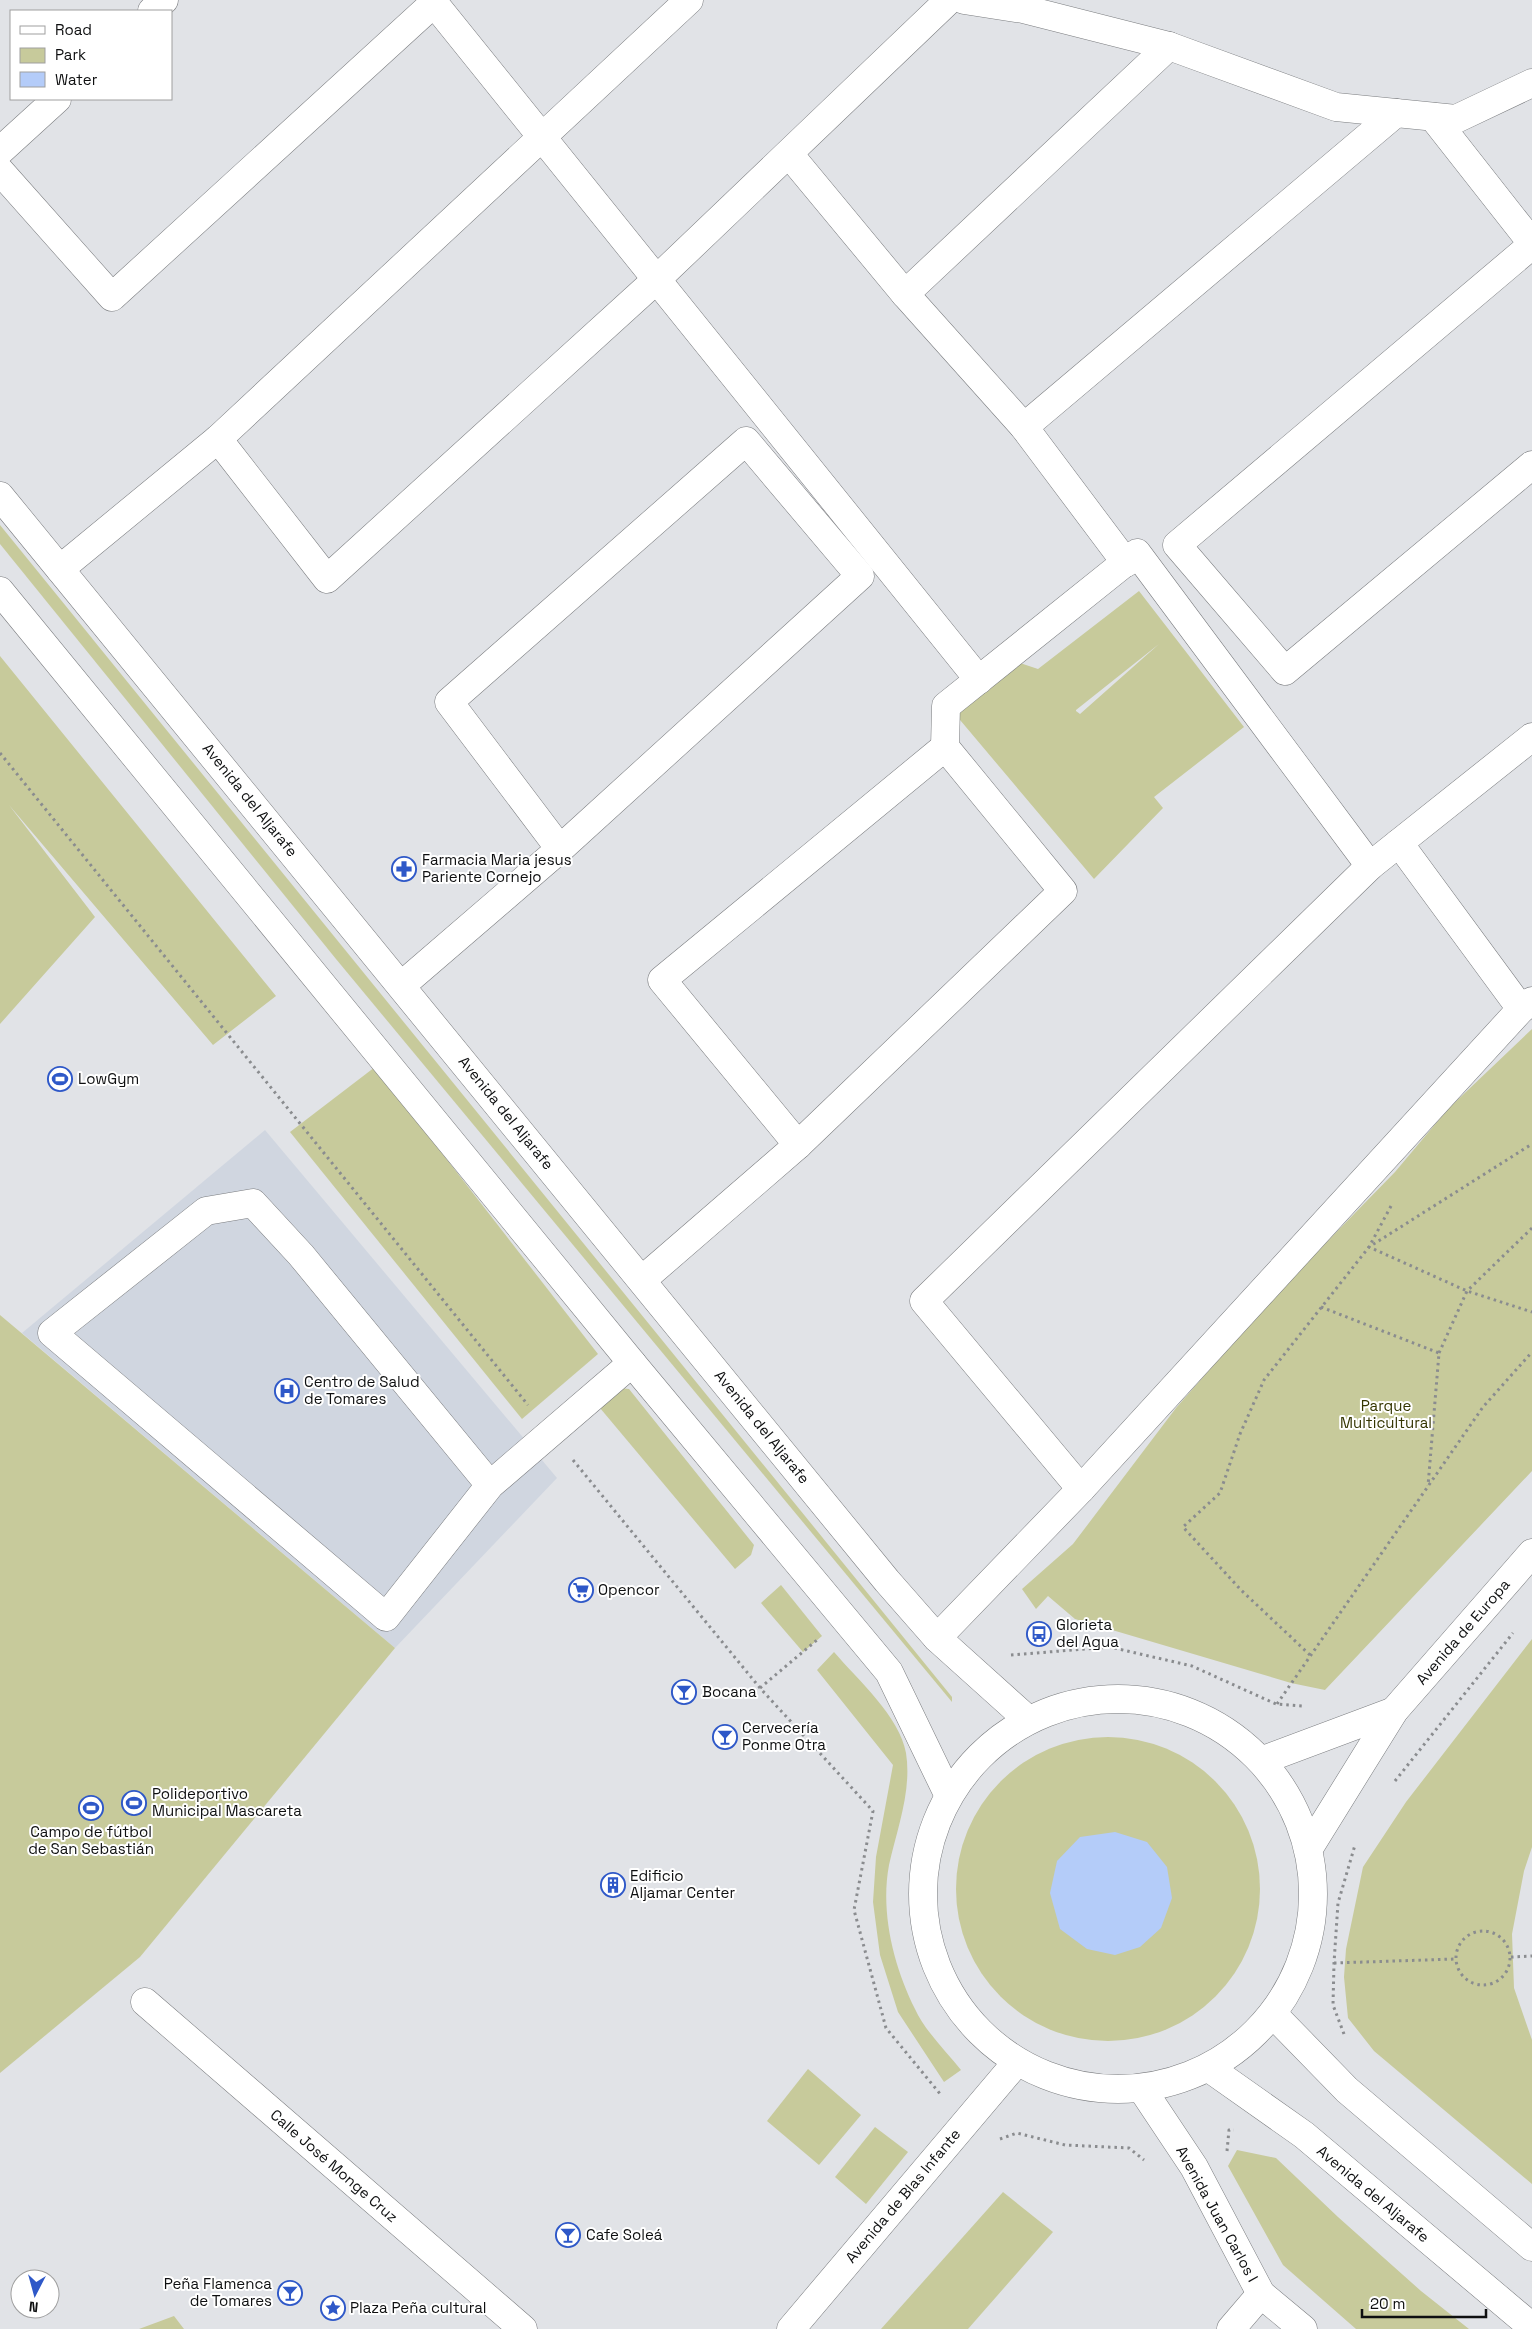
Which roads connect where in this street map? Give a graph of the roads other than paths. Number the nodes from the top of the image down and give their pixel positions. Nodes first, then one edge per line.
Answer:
1 (164, 0) edge
2 (690, 0) edge
3 (949, 0) edge
4 (964, 0) edge
5 (434, 2) edge
6 (153, 10) edge
7 (1169, 46) junction
8 (1532, 82) edge
9 (56, 100) edge
10 (1396, 113) junction
11 (1433, 117) junction
12 (542, 138) junction
13 (0, 151) edge
14 (789, 154) junction
15 (0, 171) edge
16 (1532, 244) edge
17 (656, 280) junction
18 (905, 294) junction
19 (1024, 427) junction
20 (218, 439) junction
21 (1532, 466) edge
22 (0, 496) edge
23 (1126, 563) junction
24 (60, 569) junction
25 (0, 591) edge
26 (979, 680) junction
27 (1532, 737) edge
28 (945, 748) junction
29 (1399, 843) junction
30 (560, 849) junction
31 (1370, 866) junction
32 (402, 985) junction
33 (1526, 1005) edge
34 (798, 1145) junction
35 (642, 1280) junction
36 (632, 1363) junction
37 (490, 1485) junction
38 (1081, 1489) junction
39 (1532, 1553) edge
40 (937, 1638) junction
41 (1394, 1711) junction
42 (1026, 1718) junction
43 (1263, 1760) junction
44 (947, 1792) junction
45 (1309, 1848) junction
46 (144, 2002) dead end
47 (1274, 2014) junction
48 (1016, 2063) junction
49 (1208, 2068) junction
50 (1142, 2089) junction
51 (1532, 2247) edge
52 (1261, 2294) junction
53 (1532, 2328) edge
54 (523, 2329) edge
55 (791, 2329) edge
56 (1231, 2329) edge
57 (1303, 2329) edge

1 - 6 street
2 - 12 street
3 - 14 street
4 - 7 street
5 - 12 street
5 - 15 street
7 - 10 street
7 - 18 street
8 - 11 street
9 - 13 street
10 - 11 street
10 - 19 street
11 - 16 street
12 - 17 street
12 - 20 street
14 - 17 street
14 - 18 street
16 - 21 street
17 - 20 street
17 - 26 street
18 - 19 street
19 - 23 street
20 - 24 street
22 - 24 street, Avenida del Aljarafe
23 - 26 street
23 - 31 street
24 - 32 street, Avenida del Aljarafe
25 - 36 street
26 - 28 street
27 - 29 street
28 - 34 street
28 - 34 street
29 - 31 street
29 - 33 street
30 - 30 street
30 - 32 street
31 - 38 street
32 - 35 street, Avenida del Aljarafe
33 - 38 street
34 - 35 street
35 - 40 street, Avenida del Aljarafe
36 - 37 street
36 - 44 street
37 - 37 street
38 - 40 street
39 - 41 street, Avenida de Europa
40 - 42 street, Avenida del Aljarafe
41 - 43 street
41 - 45 street, Avenida de Europa
42 - 43 street
42 - 44 street
43 - 45 street
44 - 48 street
45 - 47 street
46 - 54 street, Calle José Monge Cruz
47 - 49 street
47 - 51 street
48 - 50 street
48 - 55 street, Avenida de Blas Infante
49 - 50 street
49 - 53 street, Avenida del Aljarafe
50 - 52 street, Avenida Juan Carlos I
52 - 56 street
52 - 57 street, Avenida Juan Carlos I

